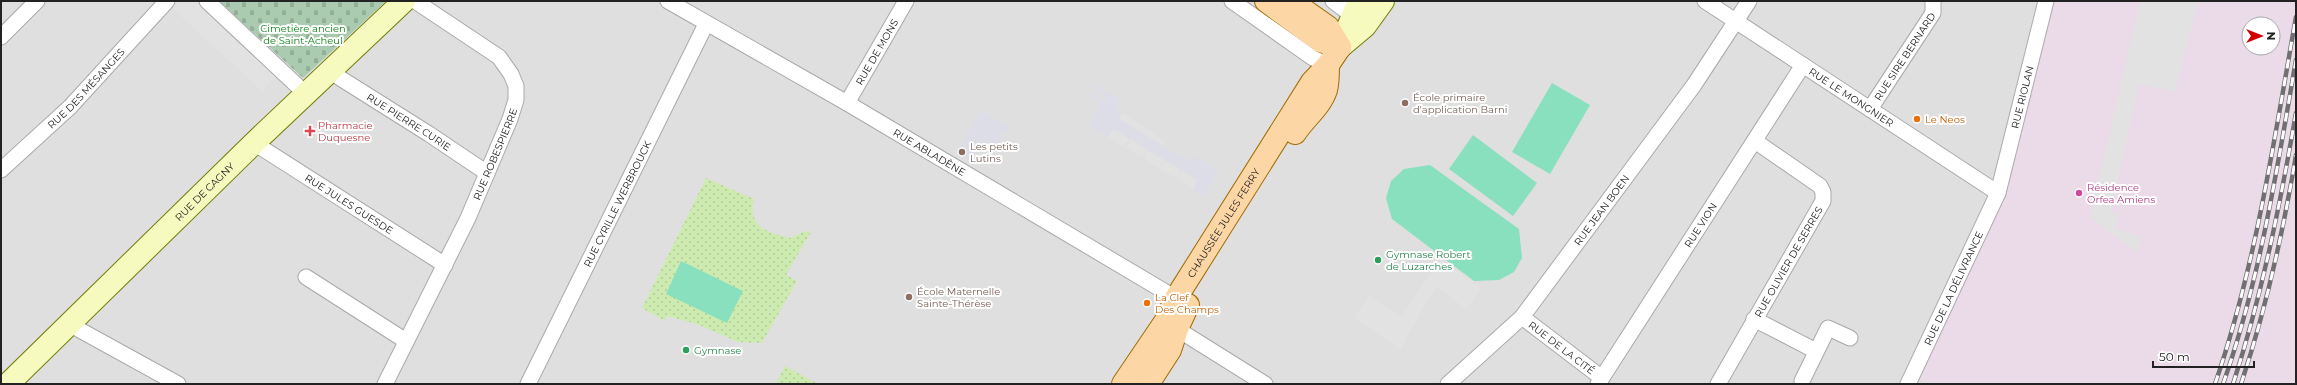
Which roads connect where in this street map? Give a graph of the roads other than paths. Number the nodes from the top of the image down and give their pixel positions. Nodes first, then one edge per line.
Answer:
1 (38, 1) edge
2 (167, 1) edge
3 (207, 1) edge
4 (404, 1) edge
5 (415, 1) edge
6 (668, 1) edge
7 (906, 1) edge
8 (1232, 1) edge
9 (1266, 1) edge
10 (1291, 1) edge
11 (1333, 1) edge
12 (1383, 1) edge
13 (1705, 1) edge
14 (1749, 1) edge
15 (1933, 1) edge
16 (2046, 1) edge
17 (1356, 9) edge
18 (1736, 21) junction
19 (706, 24) junction
20 (1, 38) edge
21 (1340, 47) junction
22 (1328, 65) junction
23 (1803, 65) junction
24 (331, 68) junction
25 (306, 94) junction
26 (846, 103) junction
27 (1870, 109) junction
28 (1755, 141) junction
29 (254, 143) junction
30 (1, 170) edge
31 (487, 173) junction
32 (1998, 193) junction
33 (445, 265) junction
34 (306, 277) dead end
35 (1182, 302) junction
36 (1522, 317) junction
37 (1754, 319) junction
38 (69, 324) junction
39 (1171, 325) junction
40 (1850, 338) dead end
41 (406, 341) junction
42 (1816, 351) junction
43 (1600, 381) edge
44 (1802, 381) dead end
45 (8, 384) edge
46 (178, 384) edge
47 (385, 384) edge
48 (528, 384) edge
49 (1123, 384) edge
50 (1148, 384) edge
51 (1265, 384) edge
52 (1448, 384) edge
53 (1718, 384) edge
54 (1908, 384) edge

1 - 20 street
2 - 30 street, RUE DES MÉSANGES
3 - 25 street
4 - 24 main road, RUE DE CAGNY
5 - 31 street, RUE ROBESPIERRE
6 - 19 street, RUE ABLADÈNE
7 - 26 street, RUE DE MONS
8 - 22 street
9 - 21 main road
10 - 21 main road
11 - 17 street
12 - 21 main road
13 - 18 street, RUE LE MONGNIER
14 - 18 street, RUE JEAN BOEN
15 - 27 street, RUE SIRE BERNARD
16 - 32 street, RUE RIOLAN
17 - 21 main road
18 - 23 street, RUE LE MONGNIER
18 - 36 street, RUE JEAN BOEN
19 - 26 street, RUE ABLADÈNE
19 - 48 street, RUE CYRILLE WERBROUCK
21 - 22 main road, CHAUSSÉE JULES FERRY
22 - 35 main road, CHAUSSÉE JULES FERRY
23 - 27 street, RUE LE MONGNIER
23 - 28 street, RUE VION
24 - 25 main road, RUE DE CAGNY
24 - 31 street, RUE PIERRE CURIE
25 - 29 main road, RUE DE CAGNY
26 - 35 street, RUE ABLADÈNE
27 - 32 street, RUE LE MONGNIER
28 - 37 street, RUE OLIVIER DE SERRES
28 - 43 street, RUE VION
29 - 33 street, RUE JULES GUESDE
29 - 38 main road, RUE DE CAGNY
31 - 33 street, RUE ROBESPIERRE
32 - 54 street, RUE DE LA DÉLIVRANCE
33 - 41 street, RUE ROBESPIERRE
34 - 41 street
35 - 39 main road, CHAUSSÉE JULES FERRY
36 - 43 street, RUE DE LA CITÉ
36 - 52 street, RUE JEAN BOEN
37 - 42 street
37 - 53 street, RUE OLIVIER DE SERRES
38 - 45 main road, RUE DE CAGNY
38 - 46 street
39 - 49 main road, CHAUSSÉE JULES FERRY
39 - 50 main road, CHAUSSÉE JULES FERRY
39 - 51 street
40 - 42 street
41 - 47 street, RUE ROBESPIERRE
42 - 44 street

